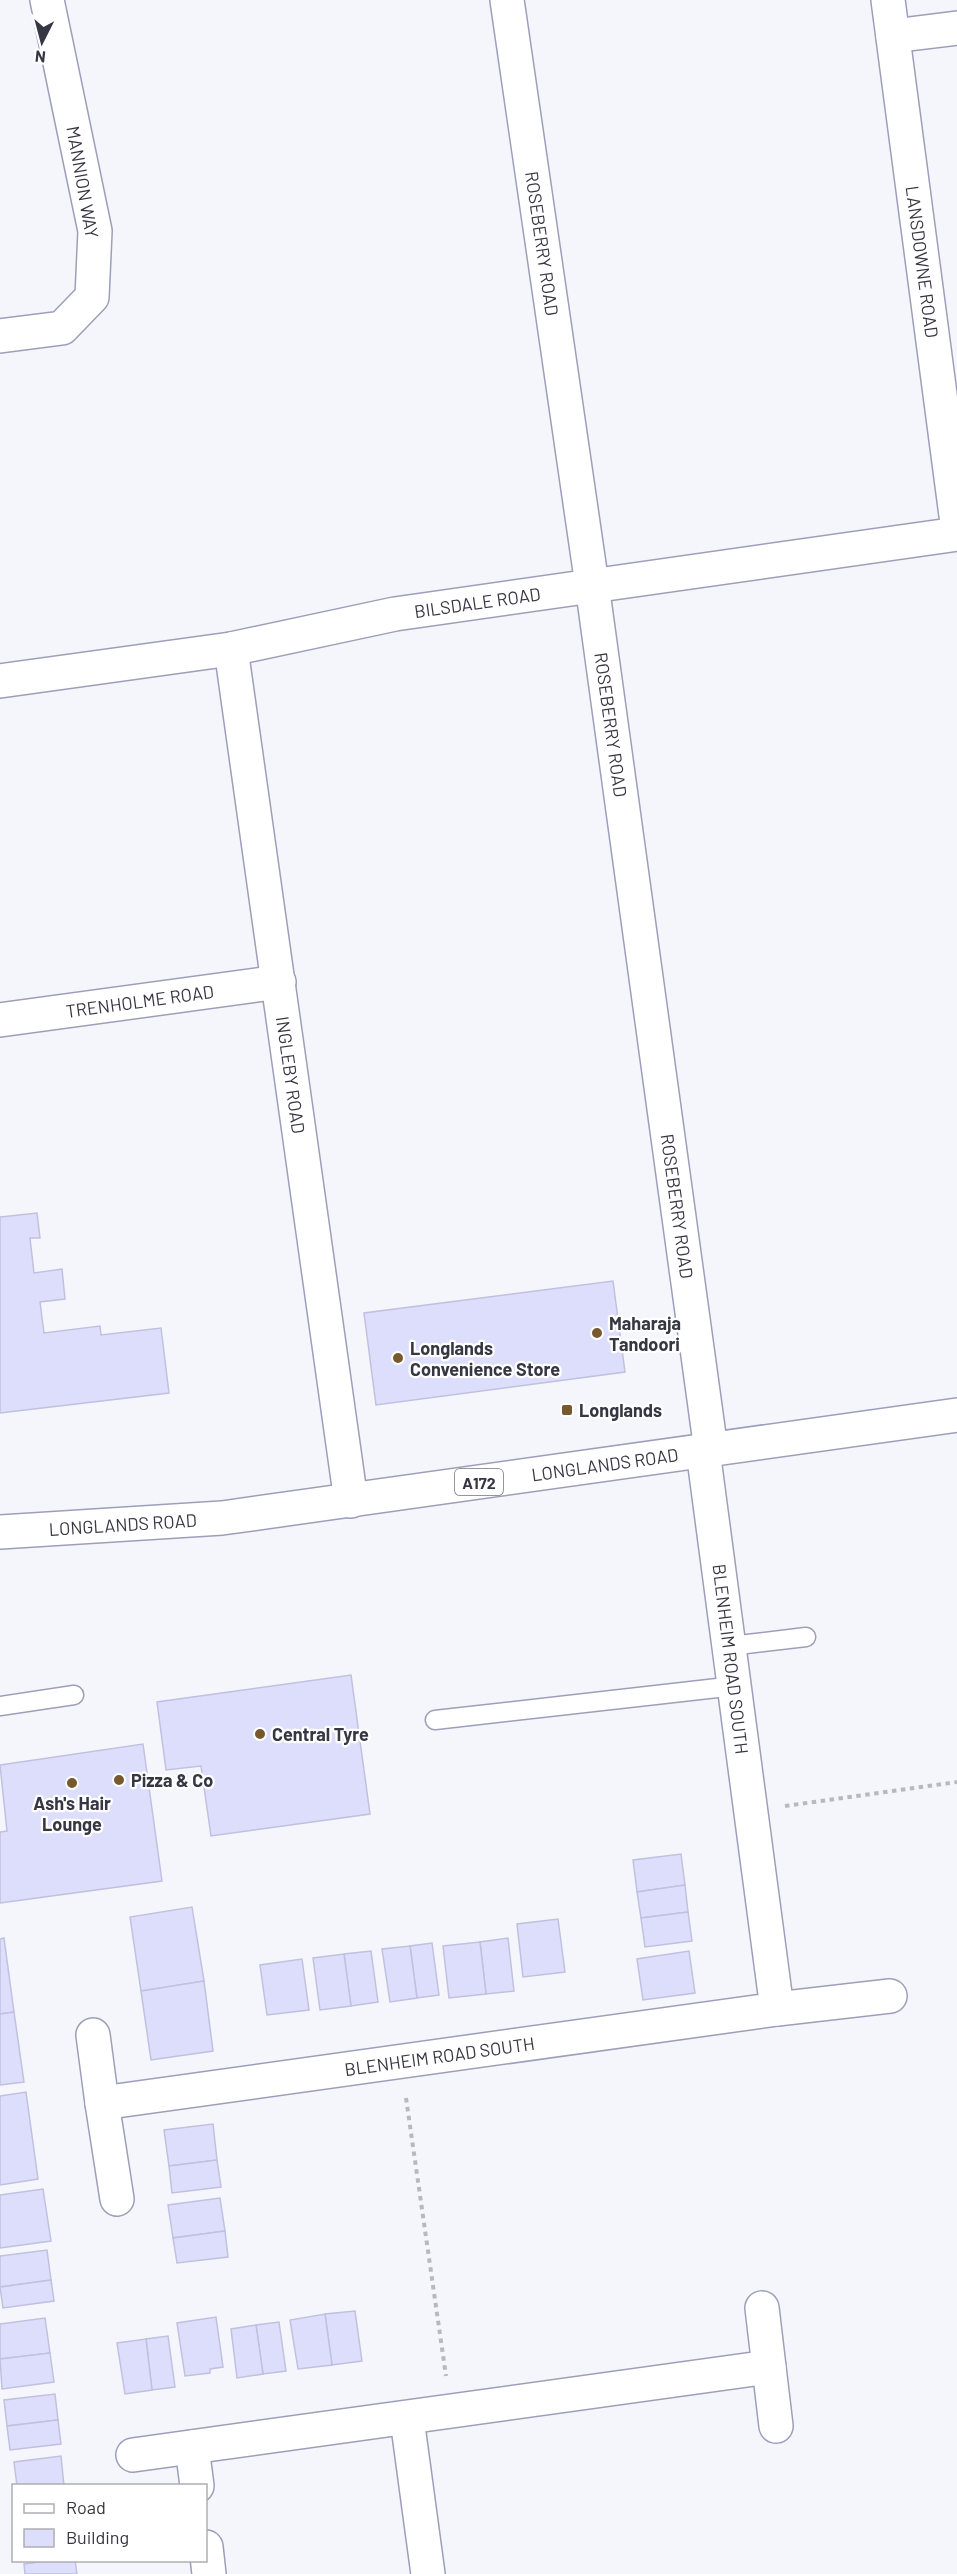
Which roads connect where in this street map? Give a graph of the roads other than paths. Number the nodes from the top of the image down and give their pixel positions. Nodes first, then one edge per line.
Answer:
1 (47, 0) edge
2 (507, 0) edge
3 (888, 0) edge
4 (957, 28) edge
5 (893, 36) junction
6 (0, 336) edge
7 (957, 523) edge
8 (957, 534) edge
9 (592, 585) junction
10 (231, 649) junction
11 (0, 681) edge
12 (279, 982) junction
13 (0, 1020) edge
14 (957, 1415) edge
15 (707, 1450) junction
16 (351, 1501) junction
17 (0, 1532) edge
18 (806, 1637) dead end
19 (729, 1646) junction
20 (735, 1686) junction
21 (74, 1695) dead end
22 (0, 1706) edge
23 (435, 1720) dead end
24 (890, 1996) dead end
25 (777, 2009) junction
26 (93, 2035) dead end
27 (102, 2103) junction
28 (117, 2199) dead end
29 (762, 2308) dead end
30 (769, 2367) junction
31 (407, 2419) junction
32 (776, 2426) dead end
33 (192, 2447) junction
34 (133, 2455) dead end
35 (197, 2484) edge
36 (207, 2556) edge
37 (209, 2574) edge
38 (428, 2574) edge

1 - 6 street, MANNION WAY
2 - 9 street, ROSEBERRY ROAD
3 - 5 street, LANSDOWNE ROAD
4 - 5 street
5 - 7 street, LANSDOWNE ROAD
8 - 9 street, BILSDALE ROAD
9 - 10 street, BILSDALE ROAD
9 - 15 street, ROSEBERRY ROAD
10 - 11 street, BILSDALE ROAD
10 - 12 street, INGLEBY ROAD
12 - 13 street, TRENHOLME ROAD
12 - 16 street, INGLEBY ROAD
14 - 15 street, LONGLANDS ROAD / A172
15 - 16 street, LONGLANDS ROAD / A172
15 - 19 street, BLENHEIM ROAD SOUTH
16 - 17 street, LONGLANDS ROAD / A172
18 - 19 lane
19 - 20 street, BLENHEIM ROAD SOUTH
20 - 23 lane
20 - 25 street, BLENHEIM ROAD SOUTH
21 - 22 lane
24 - 25 street, BLENHEIM ROAD SOUTH
25 - 27 street, BLENHEIM ROAD SOUTH
26 - 27 street
27 - 28 street
29 - 30 street
30 - 31 street
30 - 32 street
31 - 33 street
31 - 38 street
33 - 34 street
33 - 35 street
36 - 37 street

